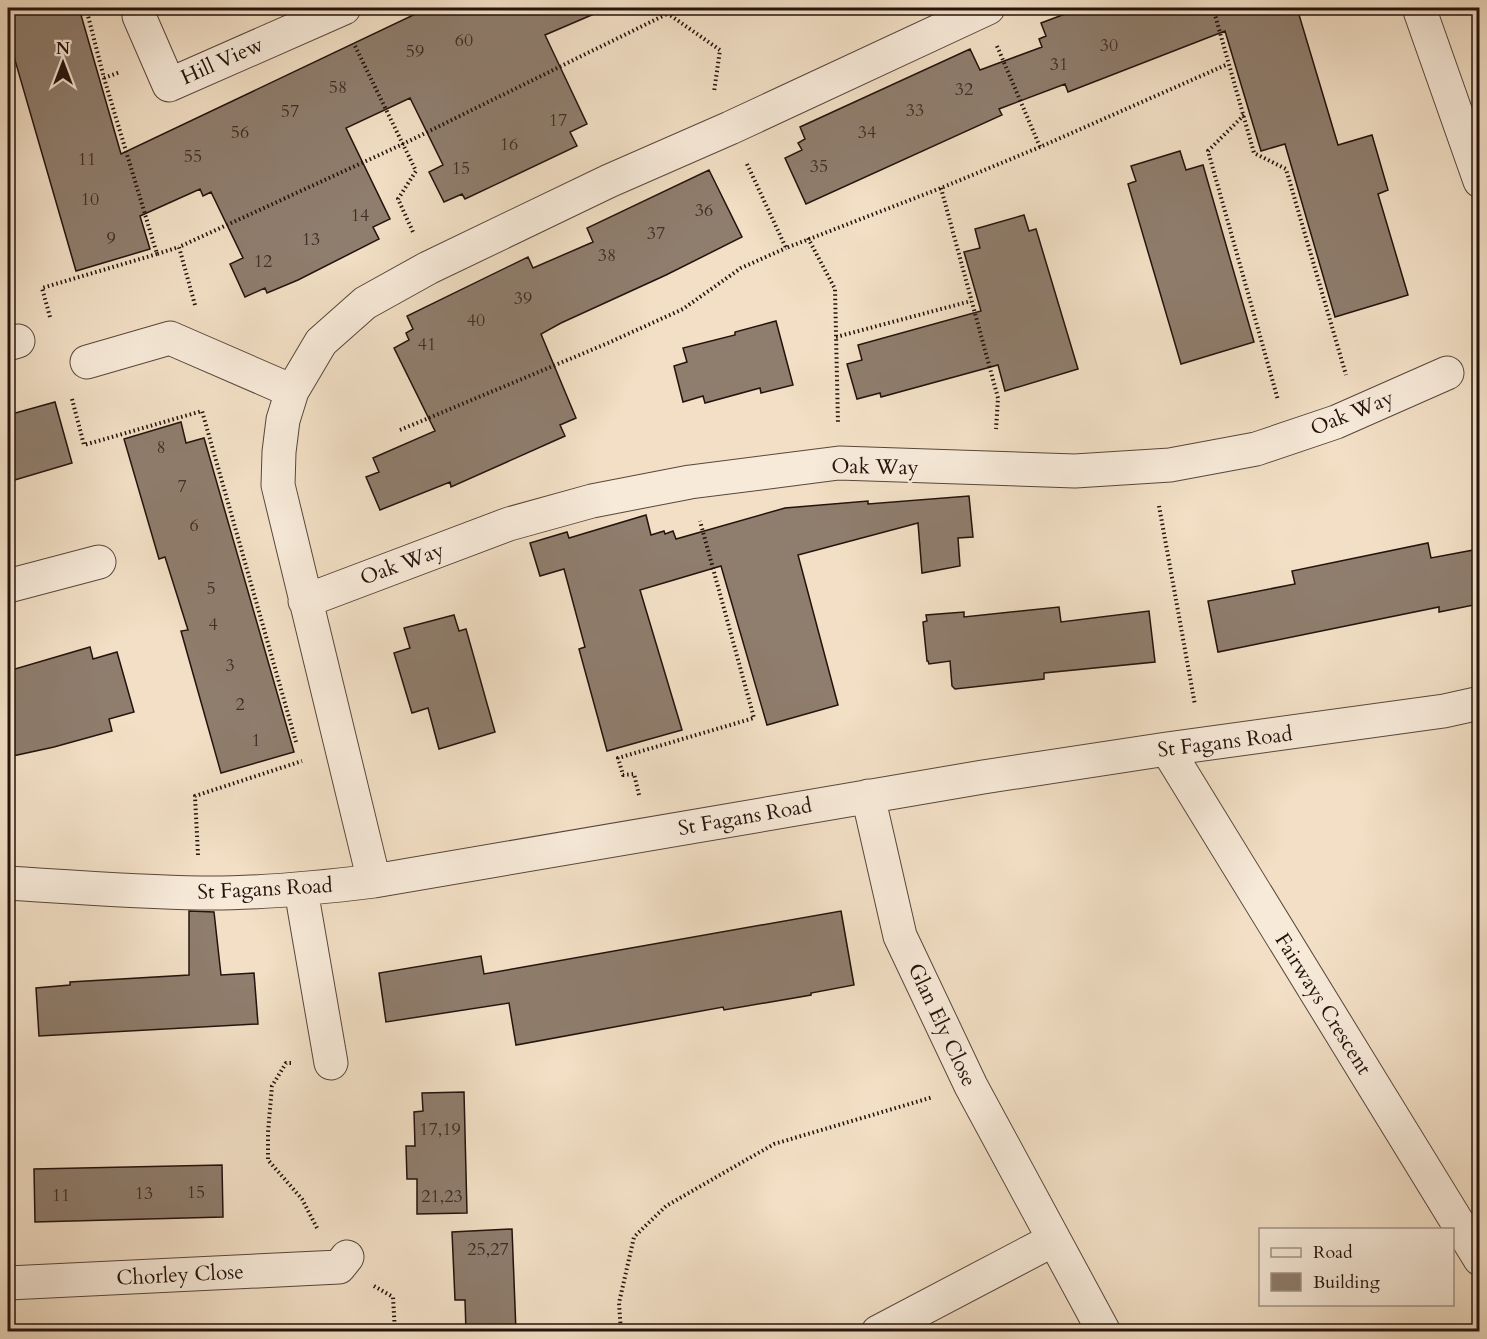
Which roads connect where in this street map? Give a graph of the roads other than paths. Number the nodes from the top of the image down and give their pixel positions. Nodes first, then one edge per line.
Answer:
1 (1419, 8) edge
2 (341, 9) edge
3 (985, 9) edge
4 (139, 16) dead end
5 (1479, 181) edge
6 (87, 362) dead end
7 (1447, 373) dead end
8 (292, 391) junction
9 (99, 562) dead end
10 (8, 586) edge
11 (305, 601) junction
12 (1479, 703) edge
13 (1167, 749) junction
14 (868, 796) junction
15 (374, 882) junction
16 (8, 883) edge
17 (301, 890) junction
18 (331, 1063) dead end
19 (1053, 1240) junction
20 (1479, 1259) edge
21 (343, 1262) road end
22 (8, 1283) edge
23 (878, 1332) edge
24 (1104, 1332) edge

1 - 5 street
2 - 4 street, Hill View
3 - 8 street
6 - 8 street
7 - 11 street, Oak Way
8 - 11 street
9 - 10 street
11 - 15 street
12 - 13 street, St Fagans Road
13 - 14 street, St Fagans Road
13 - 20 street, Fairways Crescent
14 - 15 street, St Fagans Road
14 - 19 street, Glan Ely Close
15 - 17 street, St Fagans Road
16 - 17 street, St Fagans Road
17 - 18 street
19 - 23 street
19 - 24 street, Glan Ely Close
21 - 22 street, Chorley Close

